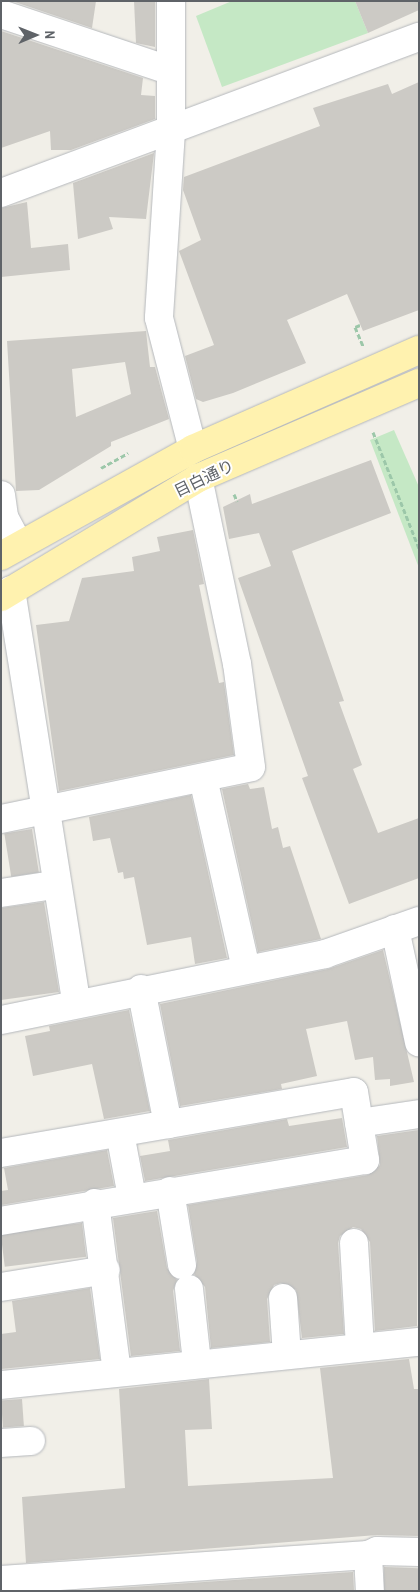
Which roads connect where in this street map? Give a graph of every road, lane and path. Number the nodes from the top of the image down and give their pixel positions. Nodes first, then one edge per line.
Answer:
1 (171, 1) edge
2 (1, 14) edge
3 (419, 37) edge
4 (171, 71) junction
5 (171, 131) junction
6 (1, 193) edge
7 (360, 326) dead end
8 (364, 348) dead end
9 (419, 350) edge
10 (419, 383) edge
11 (373, 432) dead end
12 (193, 449) junction
13 (198, 478) junction
14 (234, 494) dead end
15 (237, 501) dead end
16 (2, 510) edge
17 (419, 548) edge
18 (10, 551) edge
19 (6, 593) edge
20 (203, 778) junction
21 (43, 813) junction
22 (1, 819) edge
23 (54, 886) junction
24 (1, 893) edge
25 (407, 925) edge
26 (246, 969) junction
27 (141, 989) junction
28 (76, 1002) junction
29 (1, 1020) edge
30 (419, 1042) edge
31 (419, 1114) edge
32 (359, 1123) junction
33 (168, 1124) junction
34 (120, 1133) junction
35 (1, 1153) edge
36 (170, 1191) junction
37 (132, 1197) junction
38 (95, 1203) junction
39 (1, 1221) edge
40 (354, 1243) dead end
41 (106, 1270) junction
42 (1, 1287) edge
43 (283, 1298) dead end
44 (419, 1342) edge
45 (360, 1347) junction
46 (287, 1355) junction
47 (197, 1363) junction
48 (117, 1372) junction
49 (1, 1385) edge
50 (31, 1441) dead end
51 (1, 1442) edge
52 (419, 1552) edge
53 (368, 1555) junction
54 (1, 1580) edge
55 (80, 1583) edge
56 (370, 1591) edge

1 - 4 street
2 - 4 street
3 - 5 street
4 - 5 street
5 - 6 street
5 - 12 street
7 - 8 path
9 - 12 main road, 目白通り
10 - 13 main road, 目白通り
11 - 17 path
12 - 18 main road, 目白通り
13 - 19 main road, 目白通り
13 - 20 street
14 - 15 path
16 - 18 street
19 - 21 street
20 - 21 street
20 - 26 street
21 - 22 street
21 - 23 street
23 - 24 street
23 - 28 street
25 - 26 street
25 - 30 street
26 - 27 street
27 - 28 street
27 - 33 street
28 - 29 street
31 - 32 street
32 - 33 street
32 - 36 street
33 - 34 street
34 - 35 street
34 - 37 street
36 - 37 street
36 - 47 street
37 - 38 street
38 - 39 street
38 - 41 street
40 - 45 street
41 - 42 street
41 - 48 street
43 - 46 street
44 - 45 street
45 - 46 street
46 - 47 street
47 - 48 street
48 - 49 street
50 - 51 street
52 - 53 street
53 - 55 street
53 - 56 street
54 - 55 street

